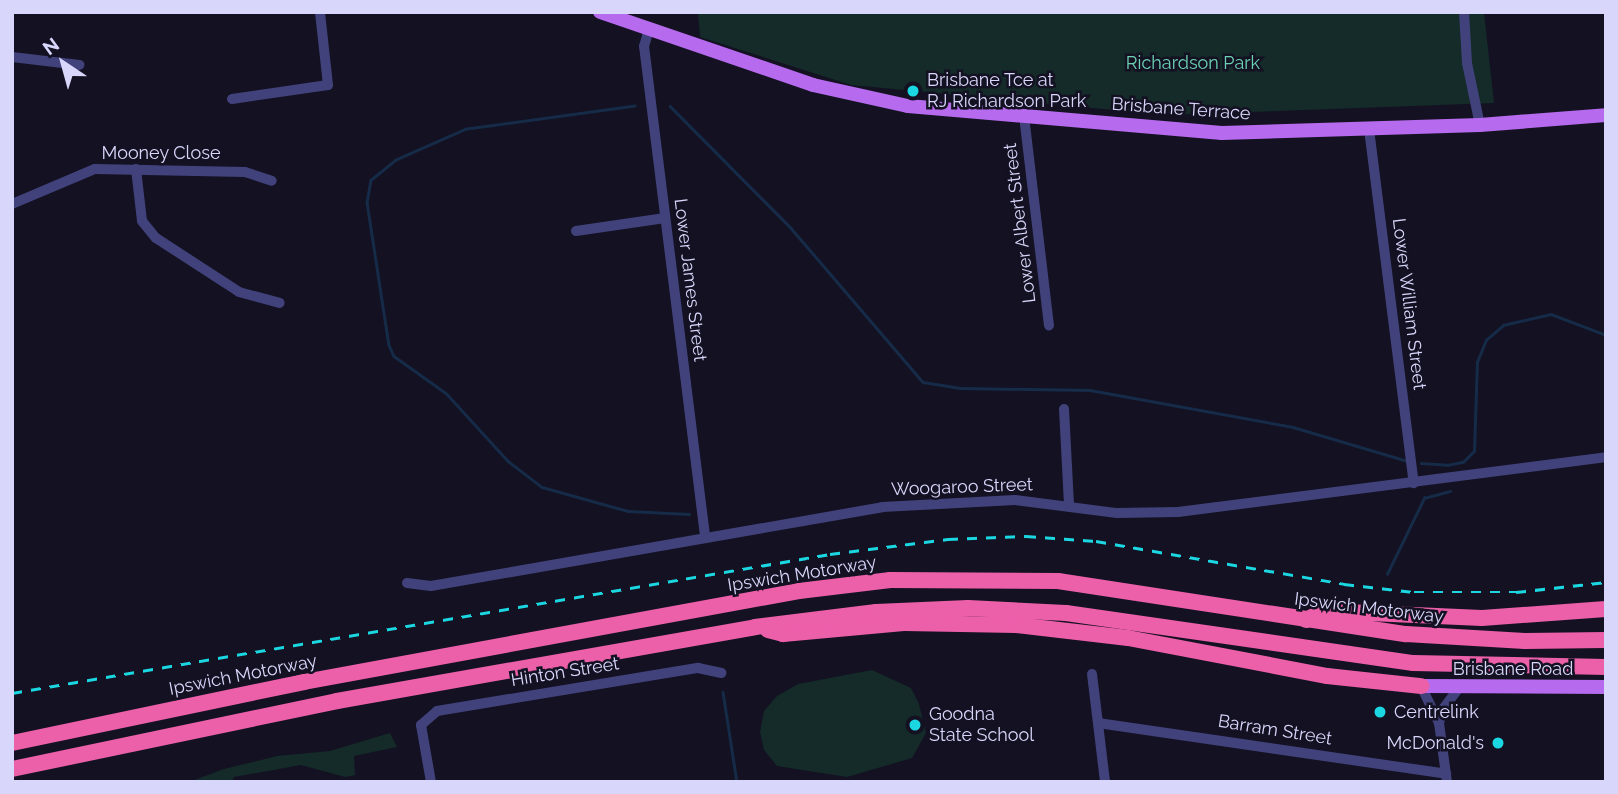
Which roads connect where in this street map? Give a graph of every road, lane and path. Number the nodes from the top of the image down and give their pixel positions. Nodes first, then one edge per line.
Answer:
1 (320, 12) edge
2 (600, 12) edge
3 (1464, 12) edge
4 (649, 29) junction
5 (12, 57) edge
6 (80, 65) dead end
7 (232, 99) dead end
8 (1024, 116) junction
9 (1606, 116) edge
10 (1480, 125) junction
11 (1369, 129) junction
12 (136, 169) junction
13 (272, 181) dead end
14 (12, 204) edge
15 (665, 218) junction
16 (576, 231) dead end
17 (280, 303) dead end
18 (1049, 326) dead end
19 (1064, 409) dead end
20 (1606, 457) edge
21 (1414, 483) junction
22 (1069, 506) junction
23 (705, 536) junction
24 (407, 583) dead end
25 (1606, 609) edge
26 (1307, 620) junction
27 (755, 627) junction
28 (1606, 640) edge
29 (1606, 667) edge
30 (721, 673) dead end
31 (1092, 674) dead end
32 (1421, 686) junction
33 (1606, 687) edge
34 (1459, 688) junction
35 (1098, 723) junction
36 (1439, 723) junction
37 (12, 743) edge
38 (12, 769) edge
39 (1447, 778) edge
40 (431, 782) edge
41 (1105, 782) edge

1 - 7 street
2 - 4 main road, Brisbane Terrace
3 - 10 street
4 - 8 main road, Brisbane Terrace
4 - 15 street, Lower James Street
5 - 6 street
8 - 11 main road, Brisbane Terrace
8 - 18 street, Lower Albert Street
9 - 10 main road, Brisbane Terrace
10 - 11 main road, Brisbane Terrace
11 - 21 street, Lower William Street
12 - 13 street, Mooney Close
12 - 14 street, Mooney Close
12 - 17 street
15 - 16 street
15 - 23 street, Lower James Street
19 - 22 street
20 - 21 street, Woogaroo Street
21 - 22 street, Woogaroo Street
22 - 23 street, Woogaroo Street
23 - 24 street, Woogaroo Street
25 - 26 highway
26 - 28 highway, Ipswich Motorway
26 - 37 highway, Ipswich Motorway
27 - 29 highway
27 - 32 highway
27 - 38 highway
30 - 40 street, Hinton Street
31 - 35 street
32 - 34 main road, Brisbane Road
32 - 36 street
33 - 34 main road, Brisbane Road
34 - 36 street
35 - 39 street, Barram Street
35 - 41 street
36 - 39 street

